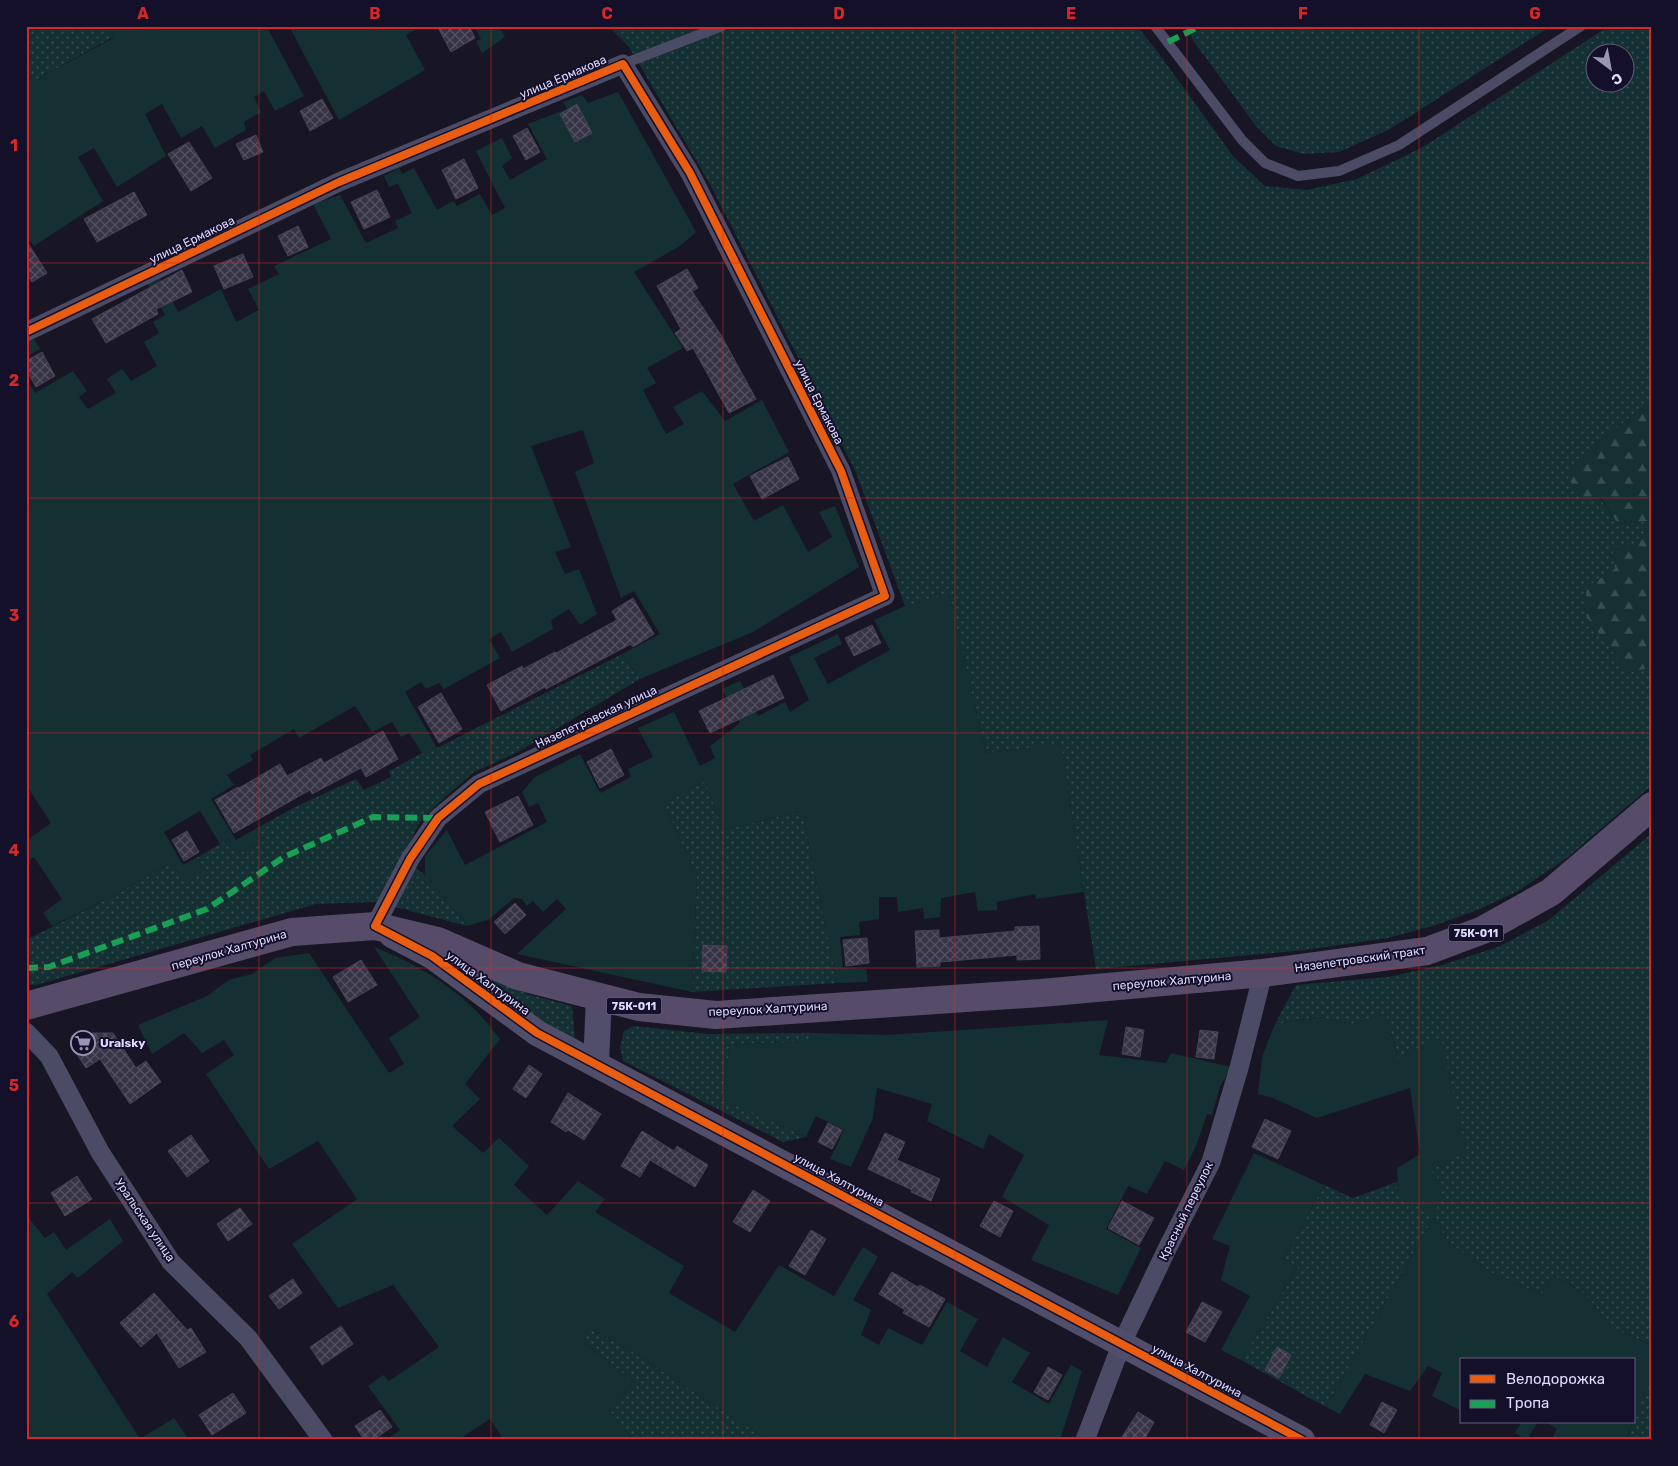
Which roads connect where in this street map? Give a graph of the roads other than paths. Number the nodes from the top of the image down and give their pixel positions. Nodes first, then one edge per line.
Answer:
1 (722, 26) edge
2 (1154, 26) edge
3 (1581, 26) edge
4 (622, 64) junction
5 (26, 332) edge
6 (885, 596) joint
7 (1652, 806) edge
8 (375, 926) junction
9 (1263, 973) junction
10 (599, 997) junction
11 (26, 1006) edge
12 (26, 1032) edge
13 (596, 1064) junction
14 (1122, 1343) junction
15 (323, 1440) edge
16 (1085, 1440) edge
17 (1302, 1440) edge

1 - 4 lane
2 - 3 lane
4 - 5 street, улица Ермакова
4 - 6 street, улица Ермакова
6 - 8 street, Нязепетровская улица
7 - 9 main road, Нязепетровский тракт / 75К-011
8 - 10 main road, переулок Халтурина / 75К-011
8 - 11 main road, переулок Халтурина / 75К-011
8 - 13 street, улица Халтурина
9 - 10 main road, переулок Халтурина / 75К-011
9 - 14 street, Красный переулок
10 - 13 street
12 - 15 street, Уральская улица
13 - 14 street, улица Халтурина
14 - 16 street, Красный переулок
14 - 17 street, улица Халтурина

